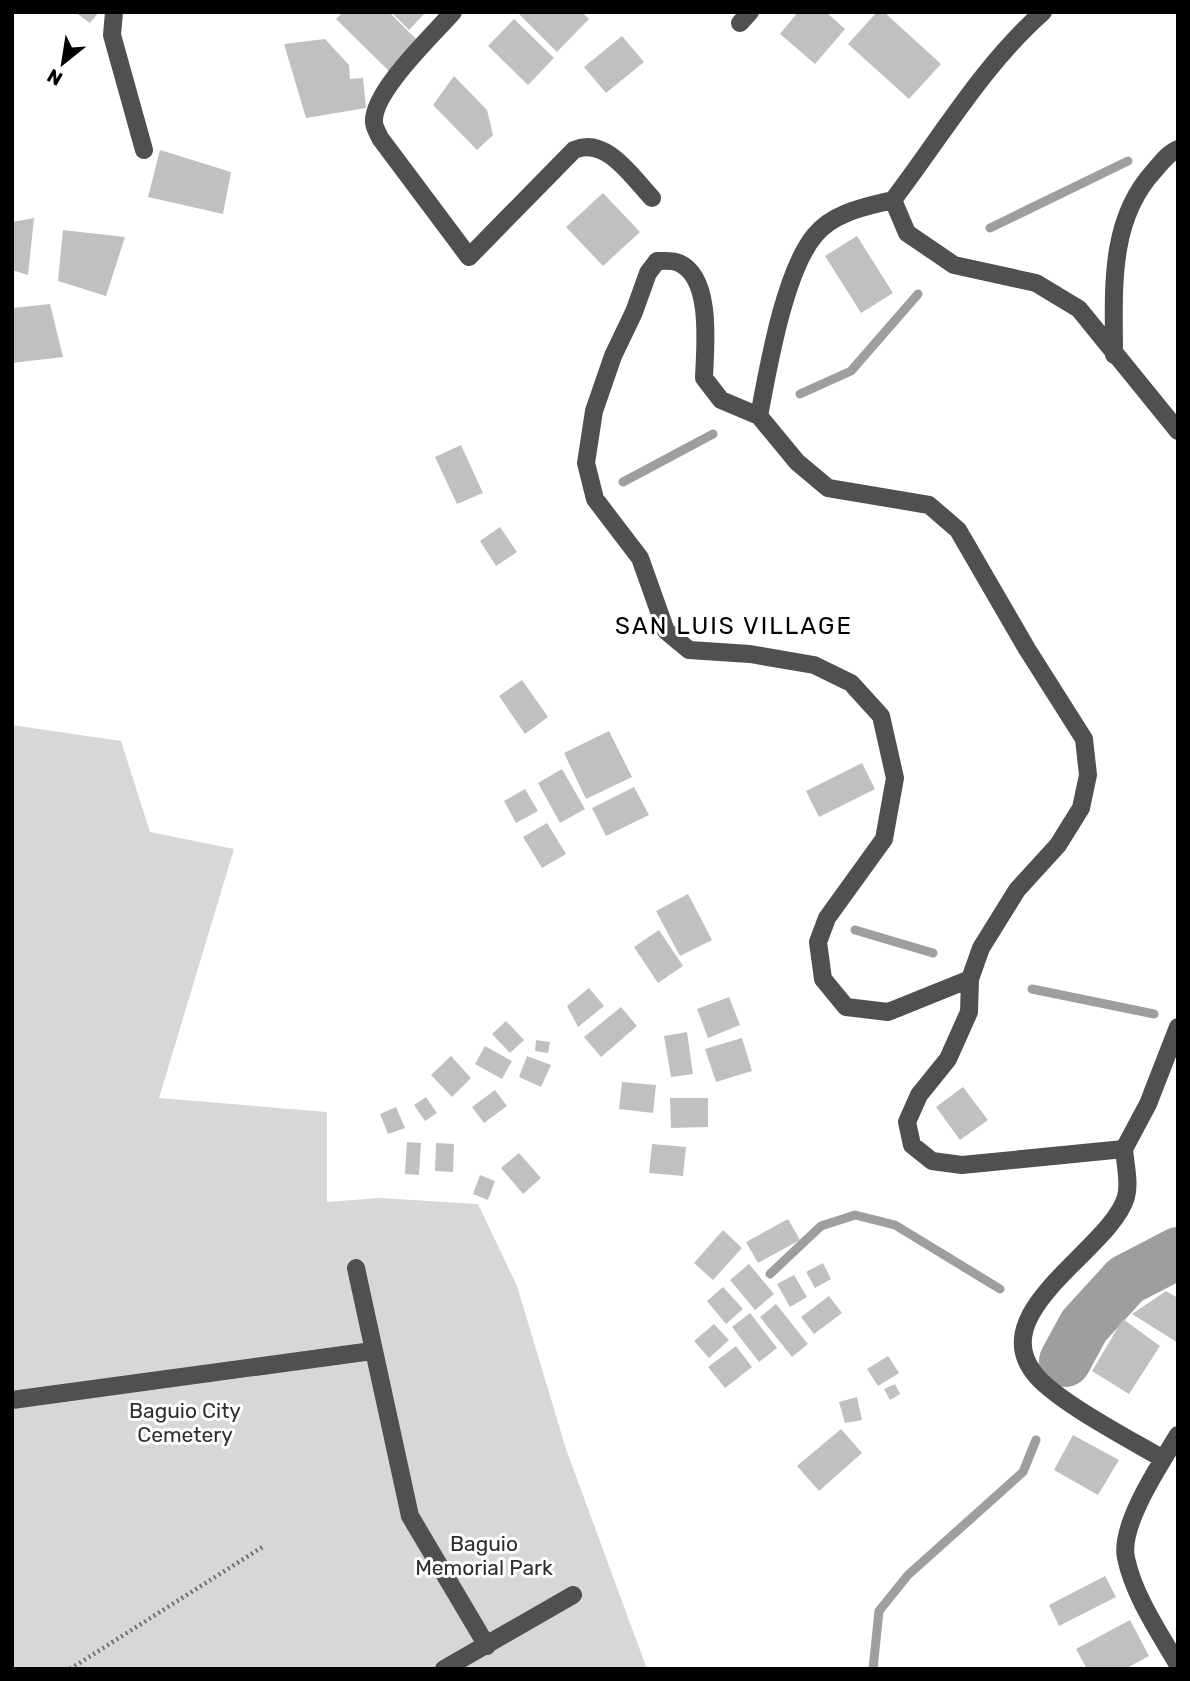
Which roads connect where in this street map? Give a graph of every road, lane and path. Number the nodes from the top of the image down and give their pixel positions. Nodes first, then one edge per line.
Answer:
1 (114, 12) edge
2 (453, 12) edge
3 (1043, 12) edge
4 (1178, 149) edge
5 (144, 150) dead end
6 (652, 198) dead end
7 (893, 200) junction
8 (1114, 355) junction
9 (759, 416) junction
10 (1178, 430) edge
11 (970, 979) junction
12 (1178, 1027) edge
13 (1124, 1149) junction
14 (356, 1268) dead end
15 (372, 1351) junction
16 (12, 1400) edge
17 (1178, 1435) edge
18 (1163, 1459) junction
19 (264, 1546) dead end
20 (573, 1595) dead end
21 (487, 1646) junction
22 (1178, 1665) edge
23 (70, 1669) edge
24 (444, 1669) edge

1 - 5 street
2 - 6 street
3 - 7 street
4 - 8 street
7 - 8 street
7 - 9 street
8 - 10 street
9 - 11 street
9 - 11 street
11 - 13 street
12 - 13 street
13 - 18 street
14 - 15 street
15 - 16 street
15 - 21 street
17 - 18 street
18 - 22 street
19 - 23 path
20 - 21 street
21 - 24 street

